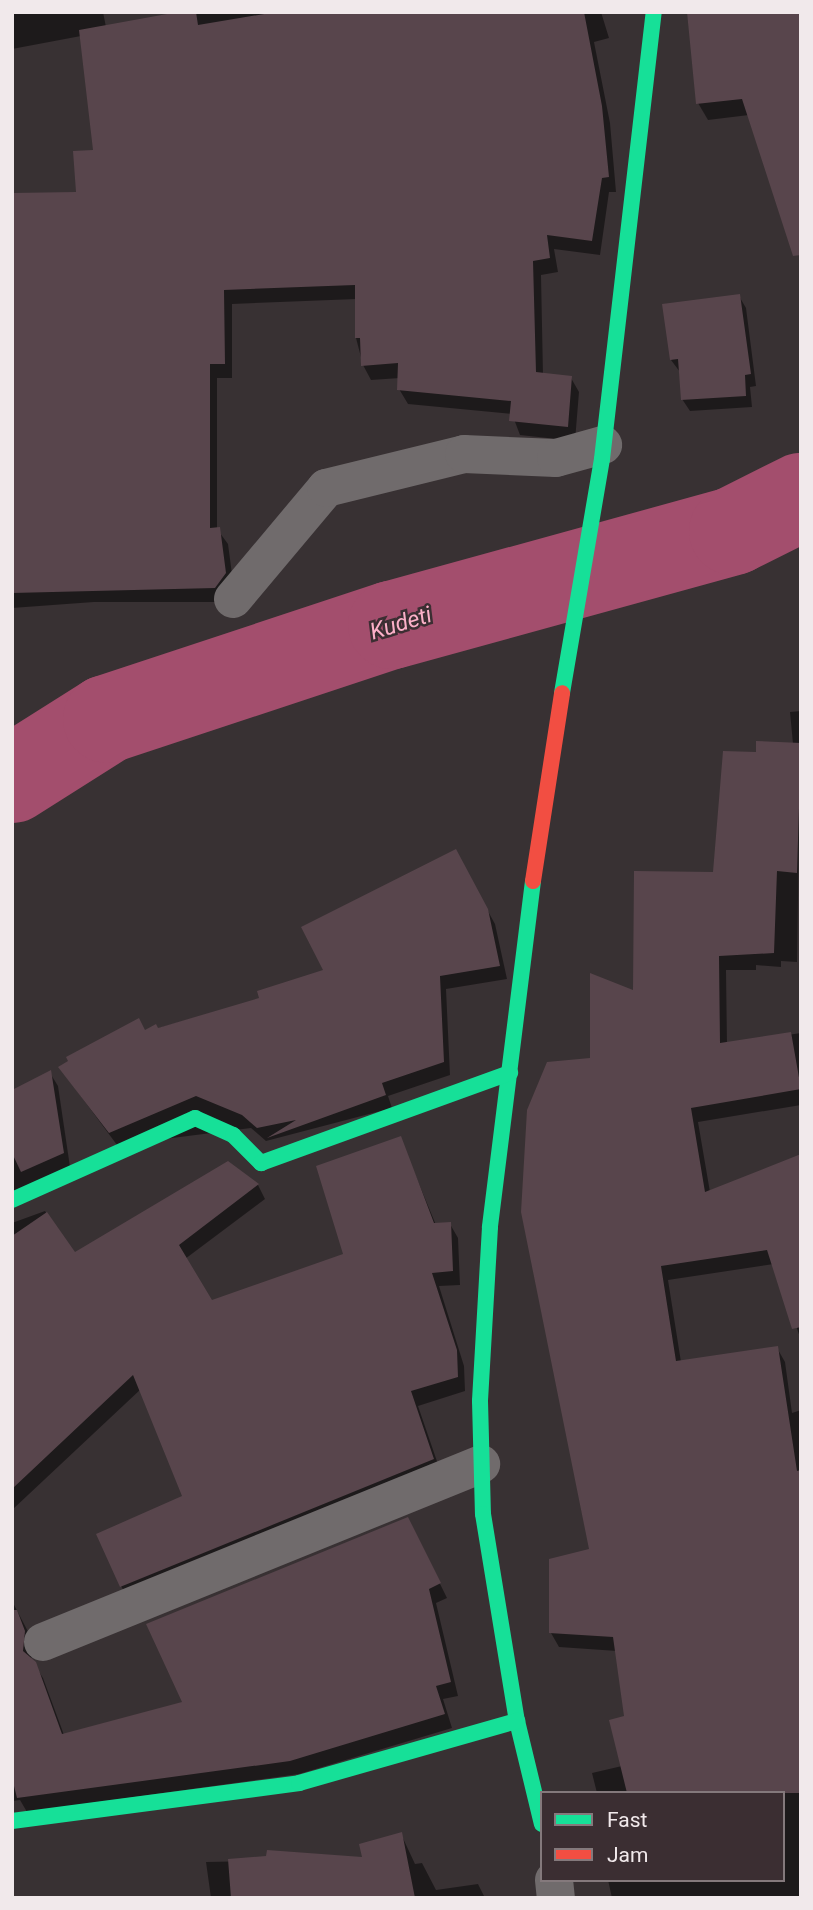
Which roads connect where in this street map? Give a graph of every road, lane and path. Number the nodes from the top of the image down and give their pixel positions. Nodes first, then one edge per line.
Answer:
1 (654, 12) edge
2 (603, 452) junction
3 (233, 599) dead end
4 (510, 1073) junction
5 (12, 1200) edge
6 (481, 1464) junction
7 (43, 1642) dead end
8 (517, 1721) junction
9 (540, 1816) edge
10 (12, 1821) edge

1 - 2 street
2 - 3 street
2 - 4 street
4 - 5 street
4 - 6 street
6 - 7 street
6 - 8 street
8 - 9 street
8 - 10 street

